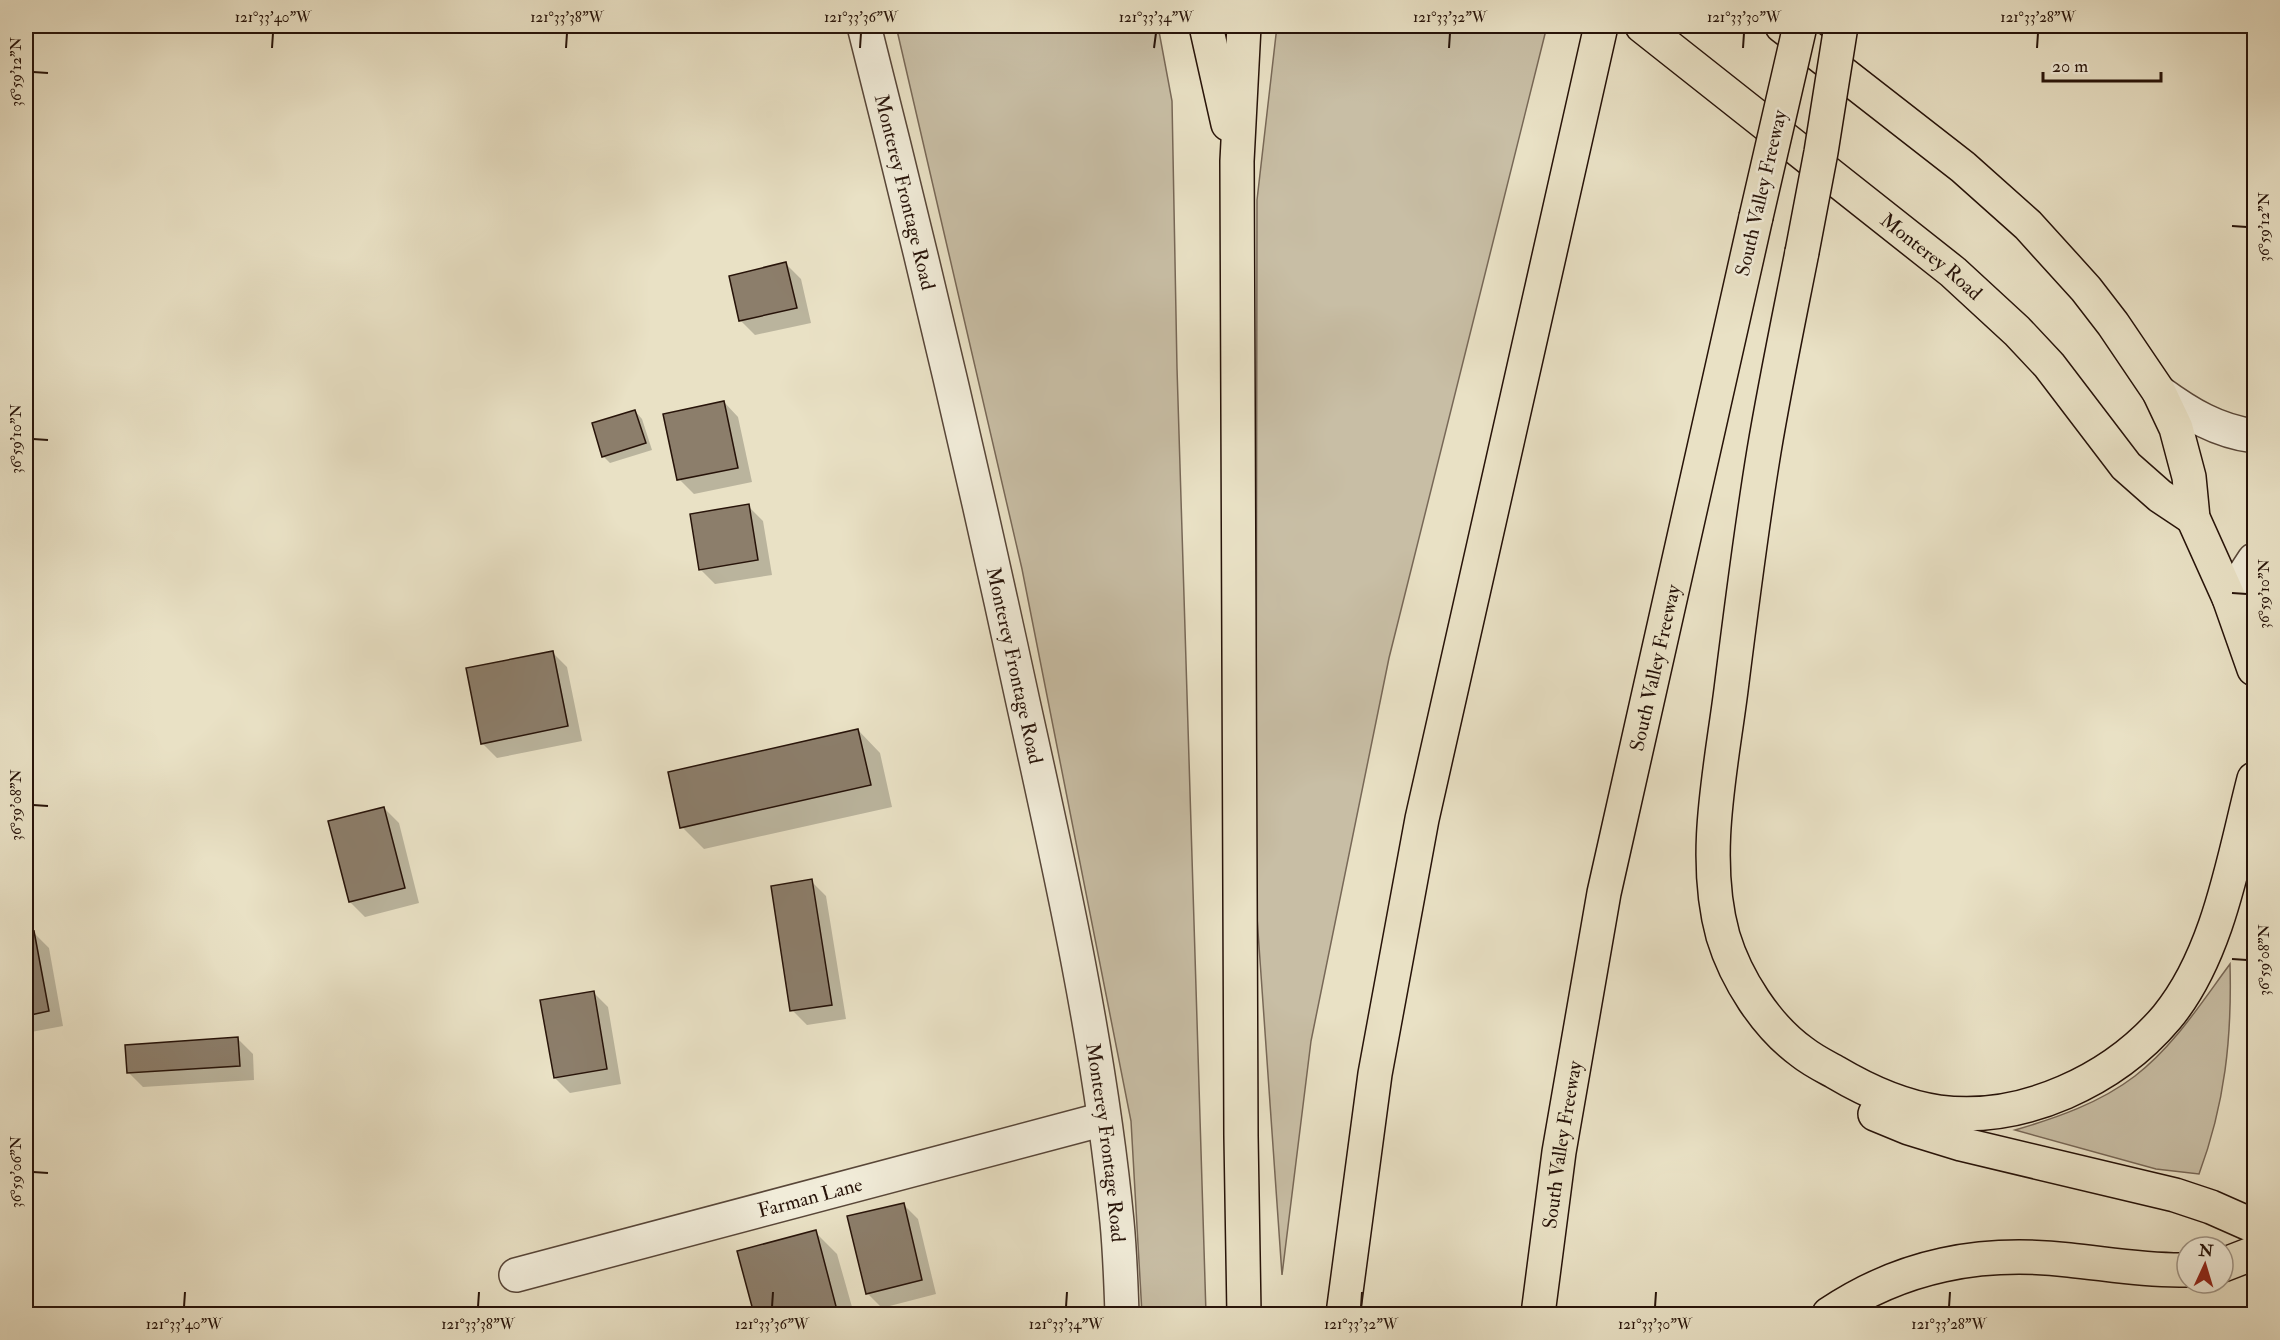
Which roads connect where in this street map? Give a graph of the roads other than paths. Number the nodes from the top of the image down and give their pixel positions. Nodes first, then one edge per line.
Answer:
1 (864, 26) edge
2 (1206, 26) edge
3 (1244, 26) edge
4 (1601, 26) edge
5 (1642, 26) edge
6 (1782, 26) edge
7 (1800, 26) edge
8 (1841, 26) edge
9 (1237, 161) junction
10 (2159, 392) junction
11 (2254, 436) edge
12 (2193, 518) junction
13 (2254, 560) edge
14 (2229, 598) junction
15 (2254, 669) edge
16 (2254, 779) edge
17 (1769, 1020) junction
18 (1104, 1119) junction
19 (2254, 1226) edge
20 (2254, 1253) edge
21 (2235, 1260) edge
22 (2175, 1270) edge
23 (516, 1275) dead end
24 (1122, 1314) edge
25 (1244, 1314) edge
26 (1343, 1314) edge
27 (1538, 1314) edge
28 (1829, 1314) edge

1 - 18 street, Monterey Frontage Road
2 - 9 main road
3 - 9 main road
4 - 26 main road
5 - 12 main road, Monterey Road
6 - 10 main road
7 - 27 main road, South Valley Freeway, bridge
8 - 17 main road, bridge
9 - 25 main road
10 - 11 street
10 - 12 main road
12 - 14 main road
13 - 14 street
14 - 15 main road
16 - 17 main road
17 - 19 main road
18 - 23 street, Farman Lane
18 - 24 street, Monterey Frontage Road
20 - 21 main road
22 - 28 main road

